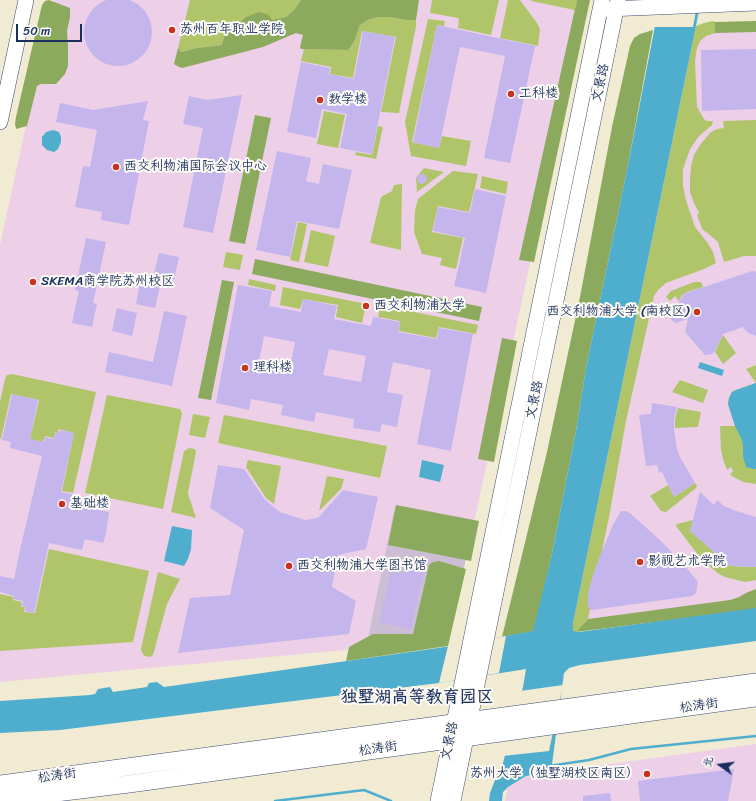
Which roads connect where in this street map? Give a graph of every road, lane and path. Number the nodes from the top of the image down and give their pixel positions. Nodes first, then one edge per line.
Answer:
1 (26, 0) edge
2 (756, 2) edge
3 (601, 5) edge
4 (617, 5) edge
5 (0, 122) edge
6 (479, 639) junction
7 (756, 682) edge
8 (756, 698) edge
9 (462, 721) junction
10 (458, 738) junction
11 (0, 784) edge
12 (0, 800) edge
13 (438, 801) edge
14 (453, 801) edge

1 - 5 main road
2 - 4 main road
3 - 4 main road
3 - 6 main road, 文景路
4 - 6 main road, 文景路
6 - 9 main road, 文景路
6 - 9 main road, 文景路
7 - 9 main road, 松涛街
8 - 10 main road, 松涛街
9 - 10 main road, 文景路
9 - 11 main road, 松涛街
10 - 12 main road, 松涛街
10 - 13 main road, 文景路
10 - 14 main road, 文景路

